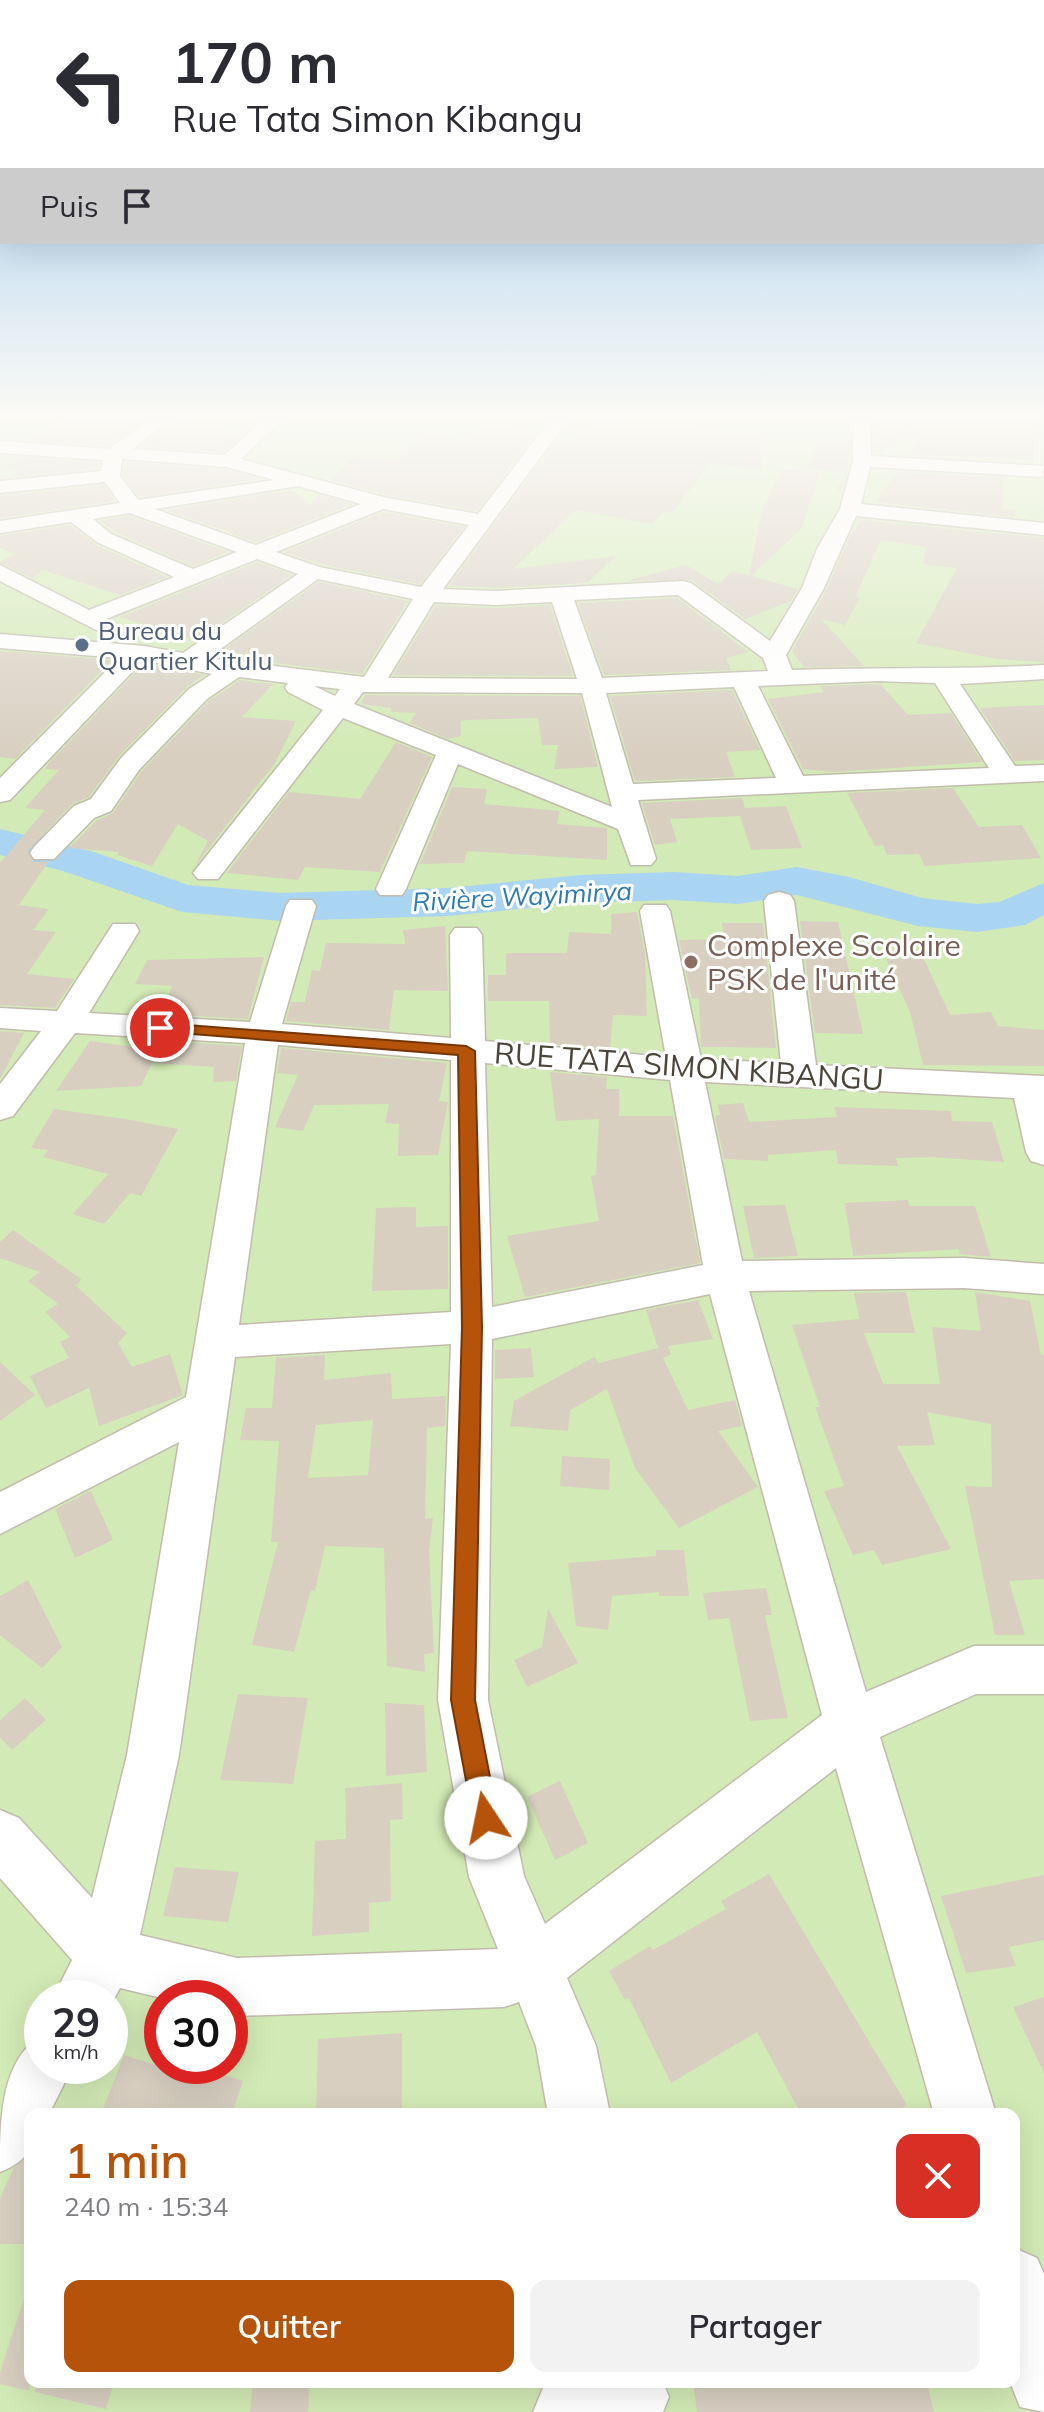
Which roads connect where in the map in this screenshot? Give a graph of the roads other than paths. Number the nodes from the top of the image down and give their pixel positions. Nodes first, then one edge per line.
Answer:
1 (97, 533) edge
2 (198, 533) edge
3 (301, 533) edge
4 (473, 533) edge
5 (837, 533) edge
6 (248, 552) junction
7 (0, 572) edge
8 (314, 572) junction
9 (190, 576) junction
10 (427, 595) junction
11 (561, 596) junction
12 (91, 617) junction
13 (0, 641) edge
14 (144, 653) junction
15 (191, 659) junction
16 (778, 667) junction
17 (234, 670) junction
18 (1044, 672) edge
19 (273, 675) junction
20 (943, 677) junction
21 (743, 680) junction
22 (364, 684) junction
23 (592, 686) junction
24 (338, 707) junction
25 (451, 751) junction
26 (1044, 773) edge
27 (1007, 775) junction
28 (793, 784) junction
29 (622, 793) junction
30 (0, 794) edge
31 (631, 824) junction
32 (44, 853) dead end
33 (641, 859) dead end
34 (208, 873) dead end
35 (391, 889) dead end
36 (779, 901) dead end
37 (301, 906) dead end
38 (655, 911) dead end
39 (124, 931) dead end
40 (466, 935) dead end
41 (0, 1018) edge
42 (66, 1022) junction
43 (263, 1033) junction
44 (466, 1051) junction
45 (689, 1070) junction
46 (800, 1075) junction
47 (1037, 1087) edge
48 (0, 1108) edge
49 (1044, 1152) edge
50 (725, 1276) junction
51 (1044, 1279) edge
52 (472, 1327) junction
53 (219, 1342) junction
54 (204, 1408) junction
55 (0, 1514) edge
56 (1044, 1670) edge
57 (850, 1725) junction
58 (0, 1837) edge
59 (535, 1967) junction
60 (95, 1977) edge
61 (33, 2084) edge
62 (578, 2108) edge
63 (963, 2108) edge
64 (0, 2141) edge
65 (635, 2397) edge
66 (567, 2412) edge

1 - 9 street
2 - 6 street
3 - 6 street
4 - 10 street
5 - 16 street
6 - 8 street
6 - 9 street
7 - 12 street
8 - 10 street
8 - 15 street
9 - 12 street
10 - 11 street
10 - 22 street
11 - 16 street
11 - 23 street
12 - 14 street
13 - 14 street
14 - 15 street
14 - 30 street
15 - 17 street
16 - 20 street
16 - 21 street
17 - 19 street
17 - 32 street
18 - 20 street
19 - 22 street
19 - 24 street
20 - 27 street
21 - 23 street
21 - 28 street
22 - 23 street
22 - 24 street
23 - 29 street
24 - 25 street
24 - 34 street
25 - 31 street
25 - 35 street
26 - 27 street
27 - 28 street
28 - 29 street
29 - 31 street
31 - 33 street
36 - 46 street
37 - 43 street
38 - 45 street
39 - 42 street
40 - 44 street
41 - 42 street, RUE TATA SIMON KIBANGU
42 - 43 street, RUE TATA SIMON KIBANGU
42 - 48 street
43 - 44 street, RUE TATA SIMON KIBANGU
43 - 53 street
44 - 45 street, RUE TATA SIMON KIBANGU
44 - 52 street
45 - 46 street, RUE TATA SIMON KIBANGU
45 - 50 street
46 - 47 street, RUE TATA SIMON KIBANGU
47 - 49 street
50 - 51 street
50 - 52 street
50 - 57 street
52 - 53 street
52 - 59 street
53 - 54 street
54 - 55 street
54 - 60 street
56 - 57 street
57 - 59 street
57 - 63 street
58 - 60 street
59 - 60 street
59 - 62 street
61 - 64 street
65 - 66 street

